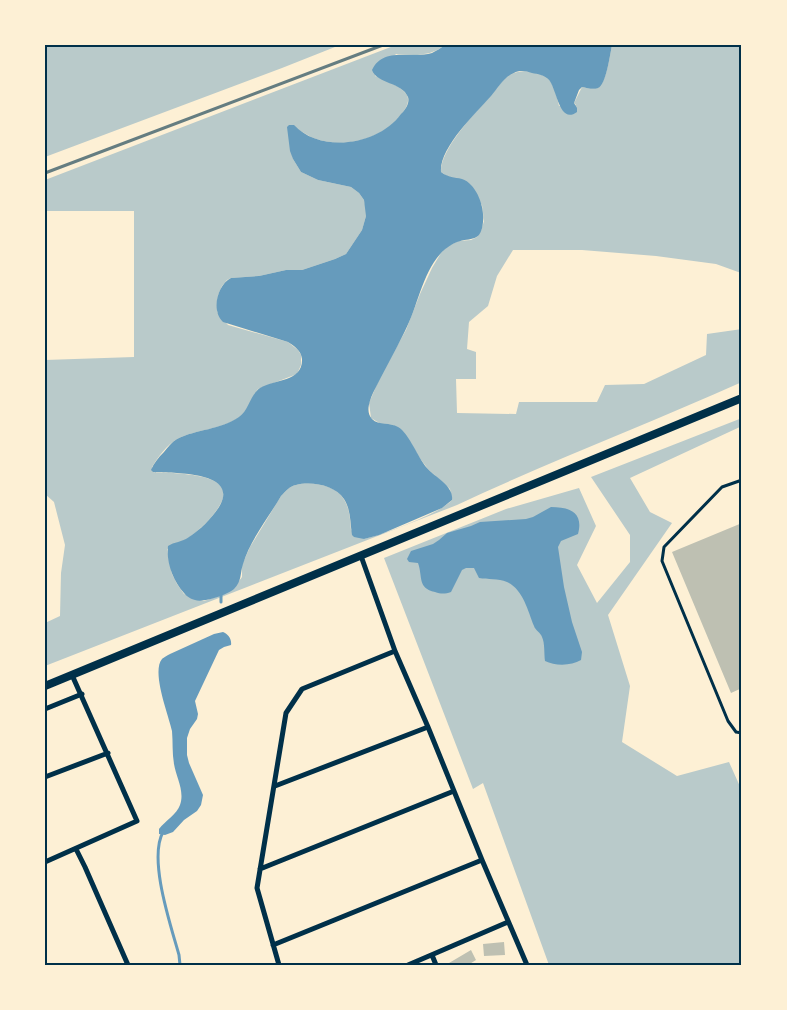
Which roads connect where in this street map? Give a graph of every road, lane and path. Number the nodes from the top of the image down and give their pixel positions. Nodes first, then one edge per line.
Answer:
1 (742, 398) edge
2 (742, 480) edge
3 (361, 556) junction
4 (395, 651) junction
5 (72, 675) junction
6 (45, 686) edge
7 (82, 694) junction
8 (45, 709) edge
9 (428, 727) junction
10 (742, 733) edge
11 (108, 753) junction
12 (45, 777) edge
13 (275, 786) junction
14 (454, 791) junction
15 (76, 849) junction
16 (482, 860) junction
17 (45, 862) edge
18 (260, 869) junction
19 (508, 922) junction
20 (273, 945) junction
21 (432, 955) junction
22 (128, 965) edge
23 (279, 965) edge
24 (408, 965) edge
25 (436, 965) edge
26 (527, 965) edge

1 - 3 main road
2 - 10 lane
3 - 4 street
3 - 5 main road
4 - 9 street
4 - 13 street
5 - 6 main road
5 - 7 street
7 - 8 street
7 - 11 street
9 - 13 street
9 - 14 street
11 - 12 street
11 - 15 street
13 - 18 street
14 - 16 street
14 - 18 street
15 - 17 street
15 - 22 street
16 - 19 street
16 - 20 street
18 - 20 street
19 - 21 street
19 - 26 street
20 - 23 street
21 - 24 street
21 - 25 street

